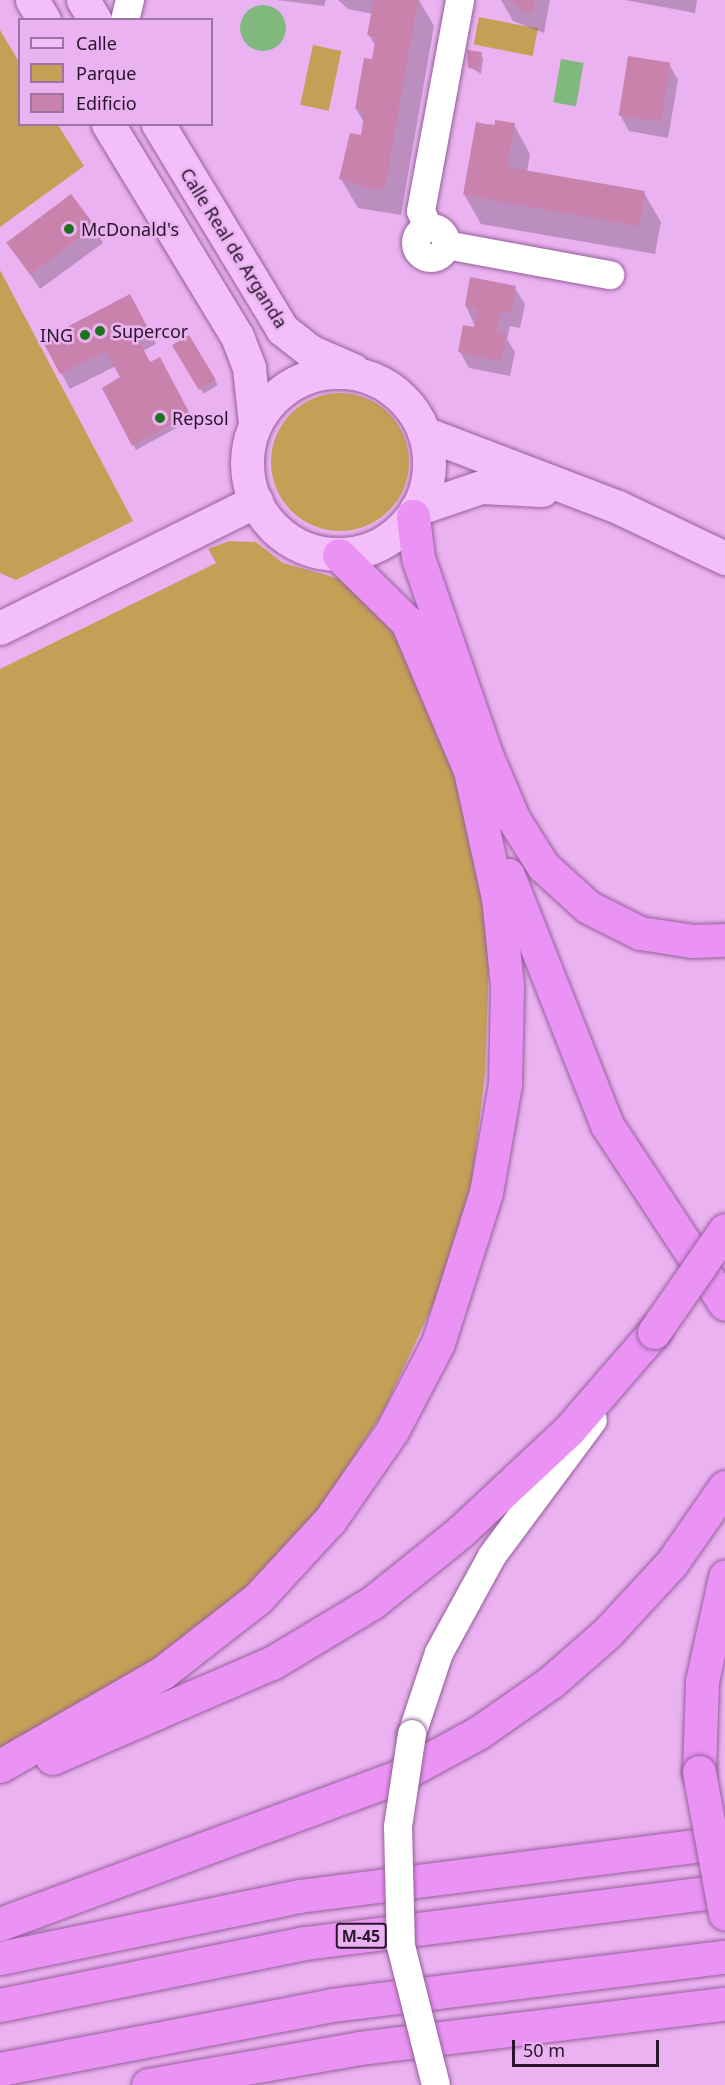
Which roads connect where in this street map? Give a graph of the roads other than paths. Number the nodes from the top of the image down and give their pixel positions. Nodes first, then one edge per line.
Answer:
1 (32, 0) edge
2 (83, 0) edge
3 (130, 0) edge
4 (460, 0) edge
5 (43, 18) edge
6 (94, 18) edge
7 (126, 18) edge
8 (109, 126) edge
9 (159, 126) edge
10 (610, 275) dead end
11 (357, 372) junction
12 (255, 423) junction
13 (424, 433) junction
14 (573, 493) junction
15 (256, 501) junction
16 (414, 513) junction
17 (339, 555) junction
18 (725, 558) edge
19 (0, 628) edge
20 (470, 766) junction
21 (725, 940) edge
22 (725, 1230) edge
23 (725, 1304) edge
24 (654, 1332) junction
25 (725, 1487) edge
26 (725, 1577) edge
27 (0, 1766) edge
28 (0, 1779) edge
29 (725, 1842) edge
30 (725, 1891) edge
31 (725, 1914) edge
32 (0, 1924) edge
33 (725, 1957) edge
34 (0, 1958) edge
35 (725, 2004) edge
36 (0, 2005) edge
37 (0, 2069) edge
38 (148, 2085) edge
39 (436, 2085) edge

1 - 5 main road
2 - 6 main road
3 - 7 street
4 - 10 street
8 - 12 main road
9 - 11 main road, Calle Real de Arganda
11 - 12 main road
11 - 13 main road
12 - 15 main road
13 - 14 main road
13 - 16 main road
14 - 16 main road
14 - 18 main road
15 - 17 main road
15 - 19 main road
16 - 17 main road
16 - 21 highway
17 - 20 highway
20 - 23 highway
20 - 27 highway
22 - 24 highway, bridge
24 - 28 highway
24 - 39 street, bridge
25 - 32 highway
26 - 31 highway, bridge
29 - 34 highway
30 - 36 highway, M-45
33 - 37 highway
35 - 38 highway

